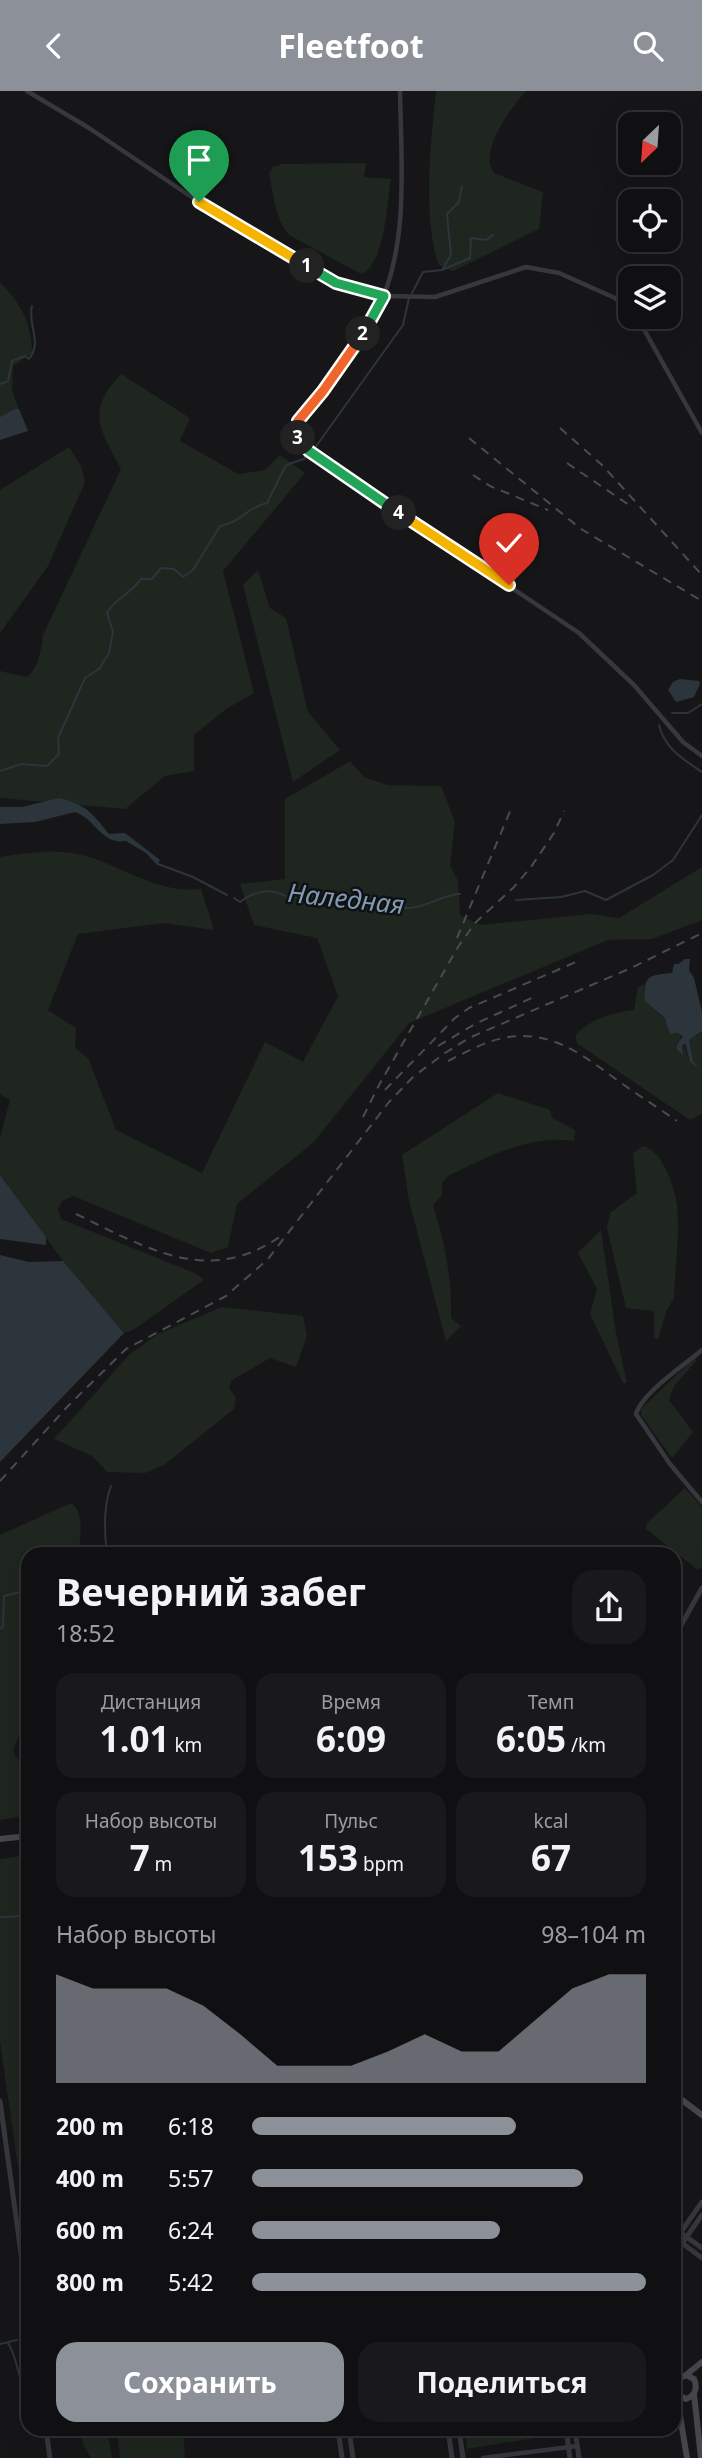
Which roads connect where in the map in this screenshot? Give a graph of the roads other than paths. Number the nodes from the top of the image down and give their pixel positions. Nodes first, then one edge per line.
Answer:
1 (27, 91) edge
2 (400, 91) edge
3 (384, 296) junction
4 (618, 301) edge
5 (644, 329) edge
6 (702, 433) edge
7 (702, 757) edge
8 (702, 1350) edge
9 (702, 1501) edge
10 (702, 1588) edge
11 (681, 1626) edge
12 (21, 1837) edge
13 (0, 1839) edge
14 (681, 2099) edge
15 (0, 2101) edge
16 (702, 2115) edge
17 (702, 2202) edge
18 (702, 2215) edge
19 (681, 2231) edge
20 (687, 2237) junction
21 (681, 2238) edge
22 (682, 2243) joint
23 (702, 2248) edge
24 (21, 2253) edge
25 (702, 2257) edge
26 (702, 2362) edge
27 (681, 2375) edge
28 (681, 2377) edge
29 (702, 2382) edge
30 (695, 2391) junction
31 (681, 2397) edge
32 (681, 2426) edge
33 (47, 2436) edge
34 (339, 2436) edge
35 (350, 2436) edge
36 (449, 2436) edge
37 (460, 2436) edge
38 (567, 2436) edge
39 (576, 2436) edge
40 (578, 2446) junction
41 (568, 2447) junction
42 (50, 2458) edge
43 (342, 2458) edge
44 (353, 2458) edge
45 (452, 2458) edge
46 (463, 2458) edge
47 (483, 2458) edge
48 (570, 2458) edge
49 (579, 2458) edge
50 (687, 2458) edge
51 (701, 2458) edge

1 - 3 street
2 - 3 street
3 - 4 street
3 - 7 street
5 - 6 street
8 - 9 street
10 - 11 street
12 - 13 main road
14 - 16 main road
15 - 24 street
17 - 19 street
18 - 20 street
20 - 21 street
20 - 22 street
20 - 23 street
22 - 25 street
26 - 27 main road
28 - 30 main road
29 - 30 main road
30 - 31 main road
30 - 51 main road
32 - 50 main road
33 - 42 street
34 - 43 street
35 - 44 street
36 - 45 street
37 - 46 street
38 - 41 street
39 - 40 street
40 - 41 street
40 - 49 street
41 - 47 street
41 - 48 street

